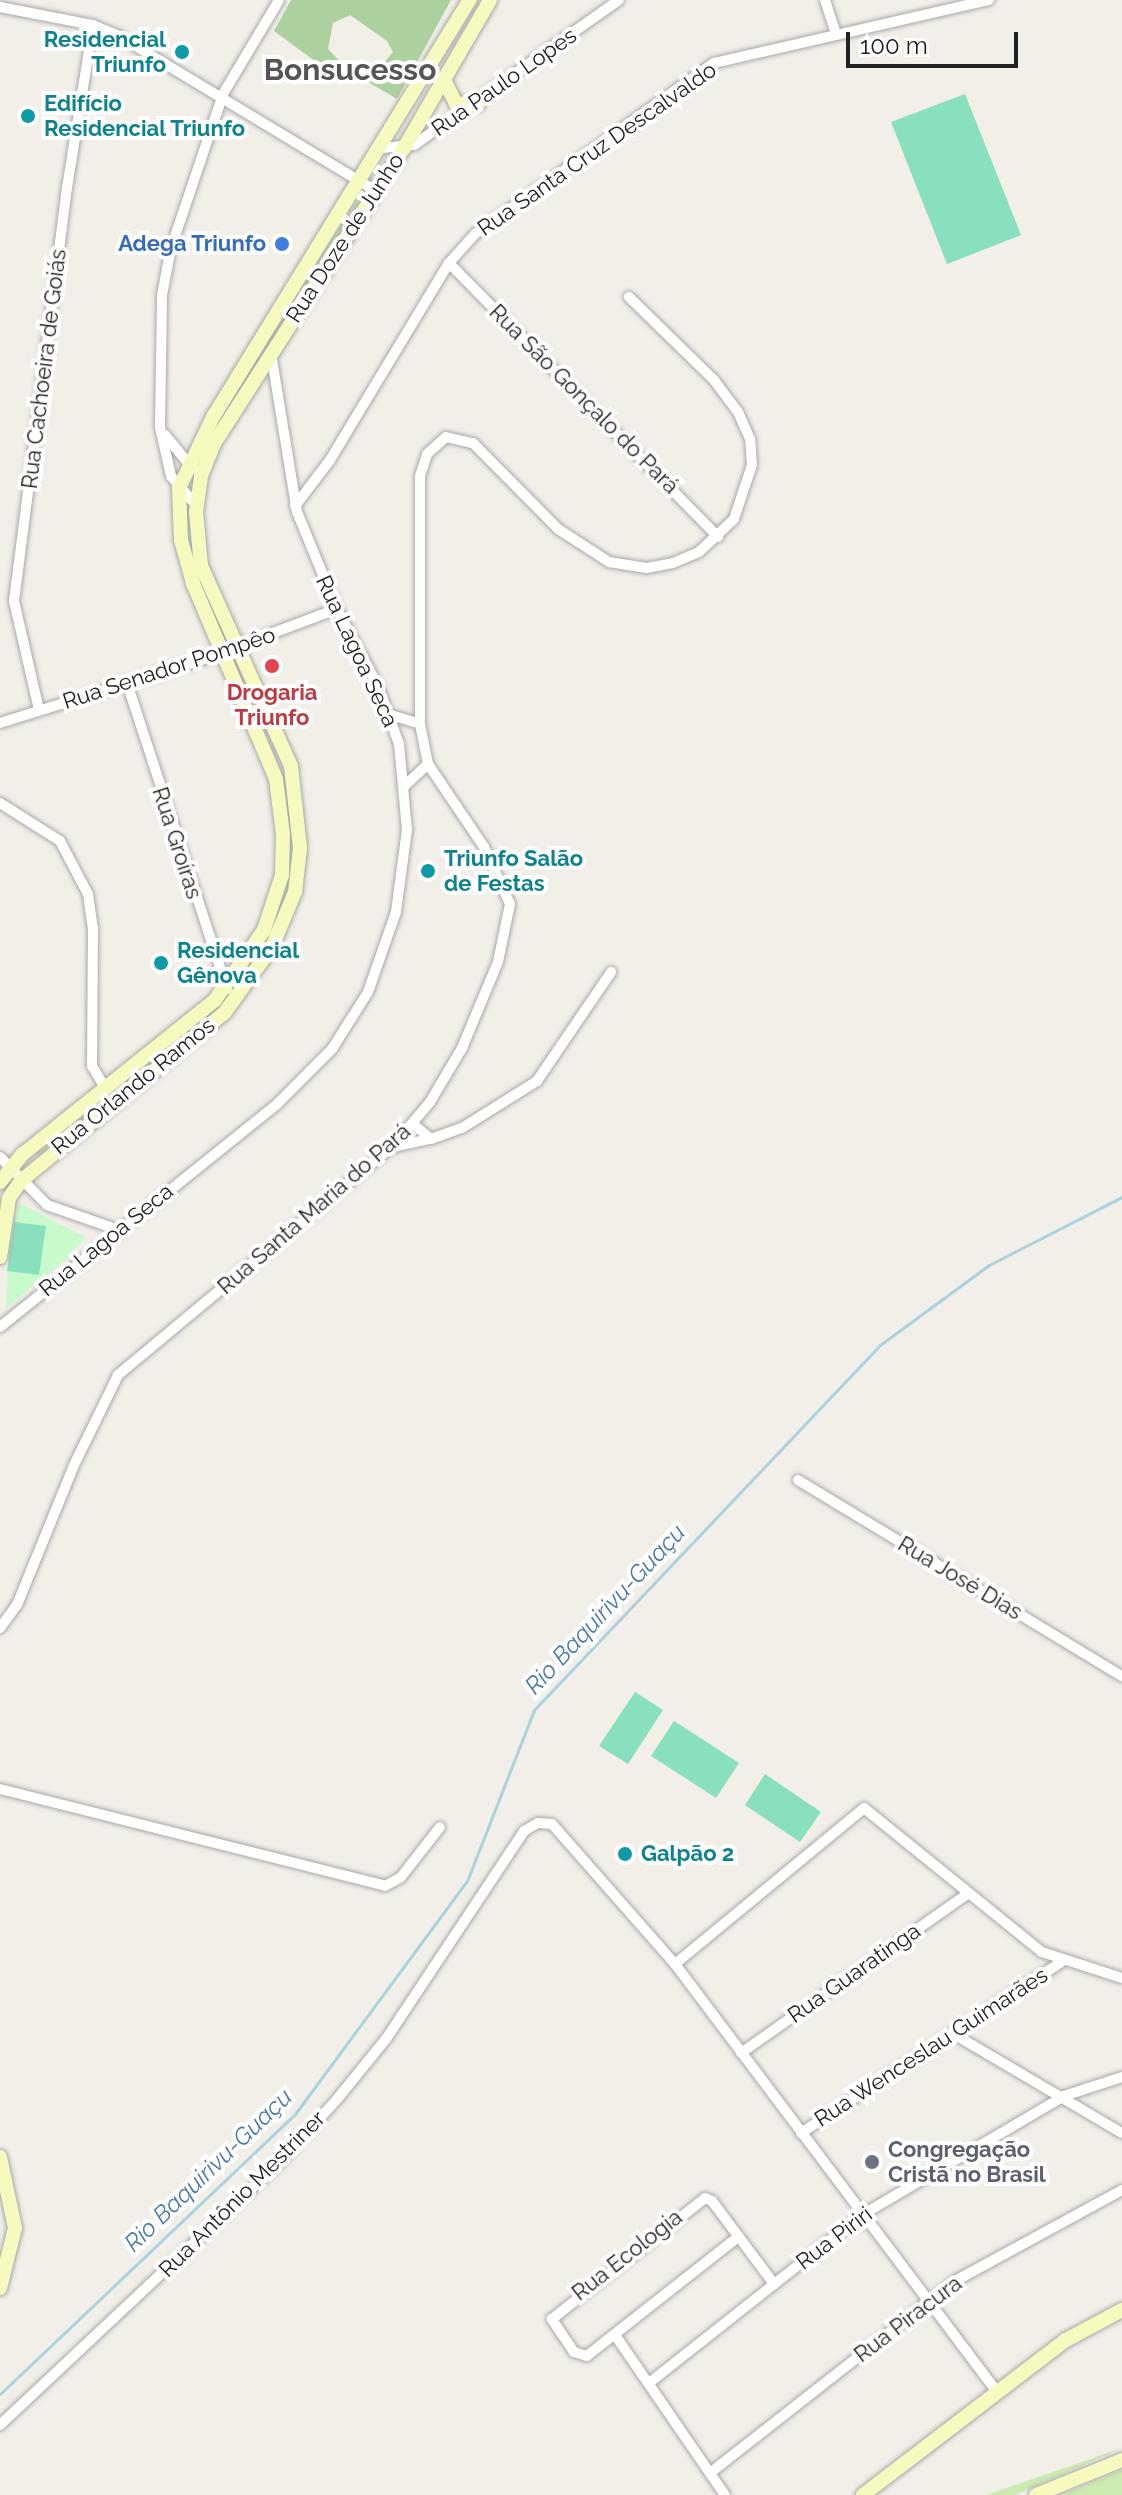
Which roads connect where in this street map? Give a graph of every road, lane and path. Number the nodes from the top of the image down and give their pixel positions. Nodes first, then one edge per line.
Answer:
1 (279, 0) edge
2 (470, 0) edge
3 (619, 0) edge
4 (825, 0) edge
5 (989, 0) edge
6 (485, 3) edge
7 (944, 5) edge
8 (0, 7) edge
9 (93, 25) junction
10 (836, 34) junction
11 (445, 82) junction
12 (223, 94) junction
13 (478, 104) junction
14 (383, 148) junction
15 (404, 148) junction
16 (361, 181) junction
17 (376, 191) junction
18 (449, 263) junction
19 (629, 297) dead end
20 (259, 342) junction
21 (271, 352) junction
22 (160, 427) junction
23 (187, 464) junction
24 (201, 476) junction
25 (179, 488) junction
26 (196, 505) junction
27 (295, 506) junction
28 (718, 537) junction
29 (337, 609) junction
30 (238, 647) junction
31 (221, 653) junction
32 (127, 683) junction
33 (39, 710) junction
34 (391, 715) junction
35 (0, 723) edge
36 (420, 724) junction
37 (428, 764) junction
38 (404, 786) junction
39 (0, 803) edge
40 (611, 972) dead end
41 (226, 987) junction
42 (236, 999) junction
43 (105, 1088) junction
44 (413, 1124) junction
45 (431, 1139) junction
46 (392, 1147) junction
47 (5, 1163) edge
48 (21, 1181) junction
49 (0, 1182) edge
50 (116, 1229) junction
51 (0, 1257) edge
52 (0, 1327) edge
53 (798, 1480) dead end
54 (0, 1628) edge
55 (1122, 1676) edge
56 (0, 1789) edge
57 (440, 1827) dead end
58 (967, 1894) junction
59 (1061, 1962) junction
60 (675, 1964) junction
61 (1122, 1978) edge
62 (952, 2033) junction
63 (741, 2053) junction
64 (1122, 2077) edge
65 (1064, 2096) junction
66 (801, 2133) junction
67 (1122, 2133) edge
68 (0, 2157) edge
69 (1122, 2190) edge
70 (862, 2215) junction
71 (738, 2237) junction
72 (774, 2284) junction
73 (0, 2288) edge
74 (927, 2301) junction
75 (1122, 2310) edge
76 (615, 2335) junction
77 (649, 2383) junction
78 (997, 2392) junction
79 (0, 2425) edge
80 (1122, 2460) edge
81 (710, 2473) junction
82 (725, 2495) edge
83 (863, 2495) edge
84 (1036, 2495) edge

1 - 12 street
2 - 14 street, Rua Doze de Junho
3 - 13 street, Rua Paulo Lopes
4 - 10 street
5 - 7 street, Rua Santa Cruz Descalvaldo
6 - 11 street, Rua Doze de Junho
7 - 10 street, Rua Santa Cruz Descalvaldo
8 - 9 street
9 - 12 street
9 - 33 street, Rua Cachoeira de Goiás
10 - 18 street, Rua Santa Cruz Descalvaldo
11 - 13 street
11 - 15 street, Rua Doze de Junho
12 - 16 street
12 - 22 street
13 - 15 street, Rua Paulo Lopes
14 - 15 street
14 - 16 street, Rua Doze de Junho
15 - 17 street, Rua Doze de Junho
16 - 17 street
16 - 20 street, Rua Doze de Junho
17 - 21 street, Rua Doze de Junho
18 - 27 street, Rua Santa Cruz Descalvaldo
18 - 28 street, Rua São Gonçalo do Pará
19 - 28 street
20 - 21 street
20 - 23 street, Rua Doze de Junho
21 - 24 street, Rua Doze de Junho
21 - 27 street, Rua Lagoa Seca
22 - 23 street
22 - 25 street
23 - 24 street
23 - 25 street, Rua Doze de Junho
24 - 26 street, Rua Doze de Junho
25 - 26 street
25 - 31 street, Rua Orlando Ramos
26 - 30 street, Rua Orlando Ramos
27 - 29 street, Rua Lagoa Seca
28 - 36 street
29 - 30 street, Rua Senador Pompêo
29 - 34 street, Rua Lagoa Seca
30 - 31 street, Rua Senador Pompêo
30 - 42 street, Rua Orlando Ramos
31 - 32 street, Rua Senador Pompêo
31 - 41 street, Rua Orlando Ramos
32 - 33 street, Rua Senador Pompêo
32 - 41 street, Rua Groíras
33 - 35 street, Rua Senador Pompêo
34 - 36 street
34 - 38 street, Rua Lagoa Seca
36 - 37 street
37 - 38 street
37 - 44 street, Rua Santa Maria do Pará
38 - 50 street, Rua Lagoa Seca
39 - 43 street
40 - 45 street
41 - 42 street, Rua Groíras
41 - 43 street, Rua Orlando Ramos
42 - 48 street, Rua Orlando Ramos
43 - 47 street, Rua Orlando Ramos
44 - 45 street
44 - 46 street, Rua Santa Maria do Pará
45 - 46 street
46 - 54 street, Rua Santa Maria do Pará
47 - 48 street
47 - 49 street, Rua Orlando Ramos
48 - 50 street
48 - 51 street, Rua Orlando Ramos
50 - 52 street, Rua Lagoa Seca
53 - 55 street, Rua José Dias
56 - 57 street
58 - 59 street
58 - 60 street
58 - 63 street, Rua Guaratinga
59 - 61 street
59 - 62 street, Rua Wenceslau Guimarães
60 - 63 street
60 - 79 street, Rua Antônio Mestriner
62 - 65 street
62 - 66 street, Rua Wenceslau Guimarães
63 - 66 street
64 - 65 street, Rua Piriri
65 - 67 street
65 - 70 street, Rua Piriri
66 - 70 street
68 - 73 street
69 - 74 street, Rua Piracura
70 - 72 street, Rua Piriri
70 - 74 street
71 - 72 street
71 - 76 street
71 - 76 street, Rua Ecologia
72 - 77 street, Rua Piriri
74 - 78 street
74 - 81 street, Rua Piracura
75 - 78 street
76 - 77 street
77 - 81 street
78 - 83 street
80 - 84 street
81 - 82 street

